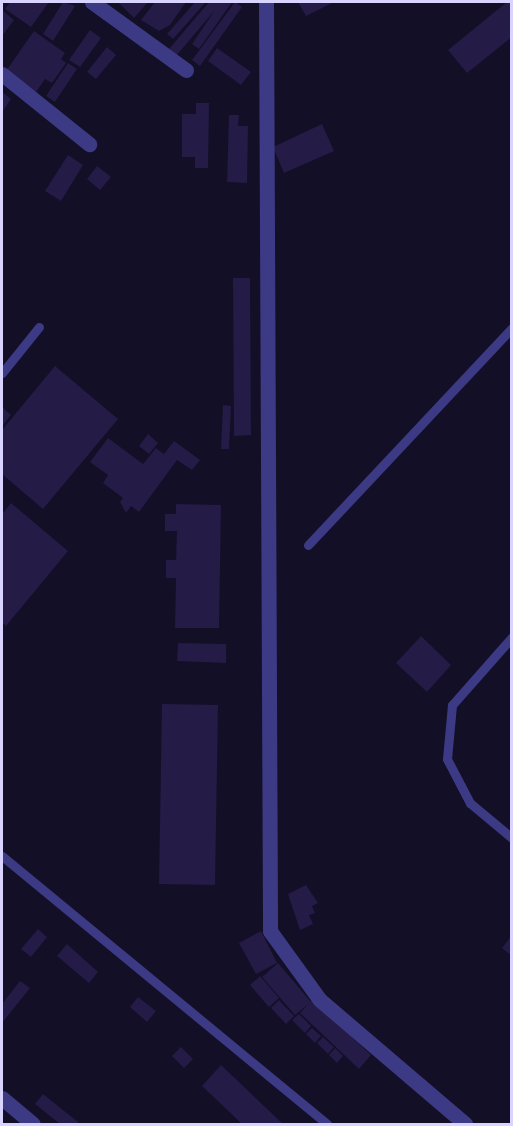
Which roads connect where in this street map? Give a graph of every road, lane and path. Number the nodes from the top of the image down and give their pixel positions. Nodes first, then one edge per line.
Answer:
1 (92, 2) edge
2 (266, 2) edge
3 (186, 70) dead end
4 (2, 74) edge
5 (89, 144) dead end
6 (39, 327) dead end
7 (512, 328) edge
8 (2, 373) edge
9 (308, 545) dead end
10 (512, 637) edge
11 (512, 838) edge
12 (2, 856) edge
13 (2, 1098) edge
14 (33, 1125) edge
15 (327, 1125) edge
16 (465, 1125) edge

1 - 3 street
2 - 16 street
4 - 5 street
6 - 8 lane
7 - 9 lane
10 - 11 lane
12 - 15 lane
13 - 14 street

